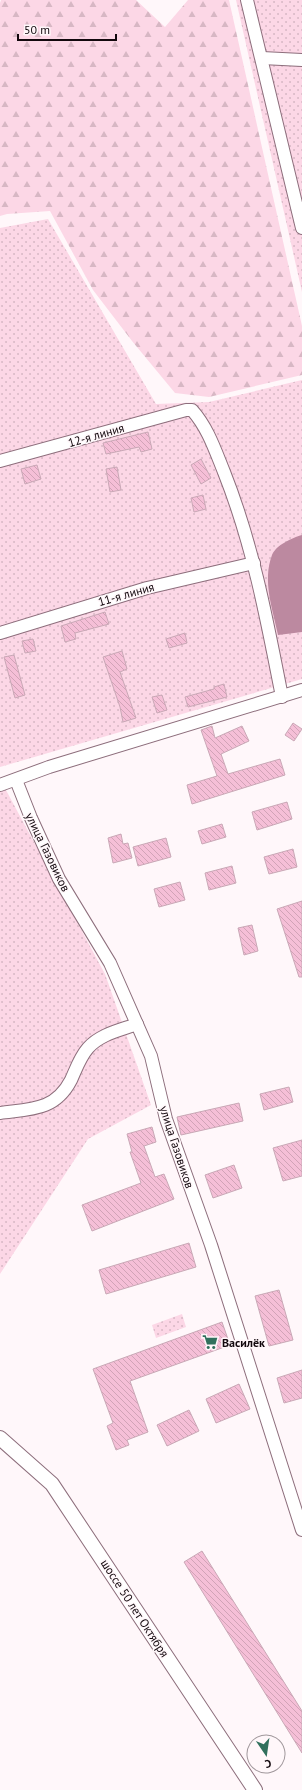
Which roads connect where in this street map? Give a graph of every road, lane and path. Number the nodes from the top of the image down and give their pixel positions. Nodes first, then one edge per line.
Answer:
1 (247, 0) edge
2 (262, 58) junction
3 (302, 60) edge
4 (302, 228) edge
5 (0, 461) edge
6 (254, 563) junction
7 (0, 633) edge
8 (302, 690) edge
9 (282, 697) junction
10 (16, 780) junction
11 (0, 785) edge
12 (137, 1024) junction
13 (0, 1113) edge
14 (0, 1438) edge
15 (302, 1530) edge
16 (255, 1790) edge

1 - 2 street
2 - 3 street
2 - 4 street
5 - 6 street, 12-я линия
6 - 7 street, 11-я линия
6 - 9 street
8 - 9 street
9 - 10 street
10 - 11 street
10 - 12 street, улица Газовиков
12 - 13 street
12 - 15 street, улица Газовиков
14 - 16 street, шоссе 50 лет Октября

